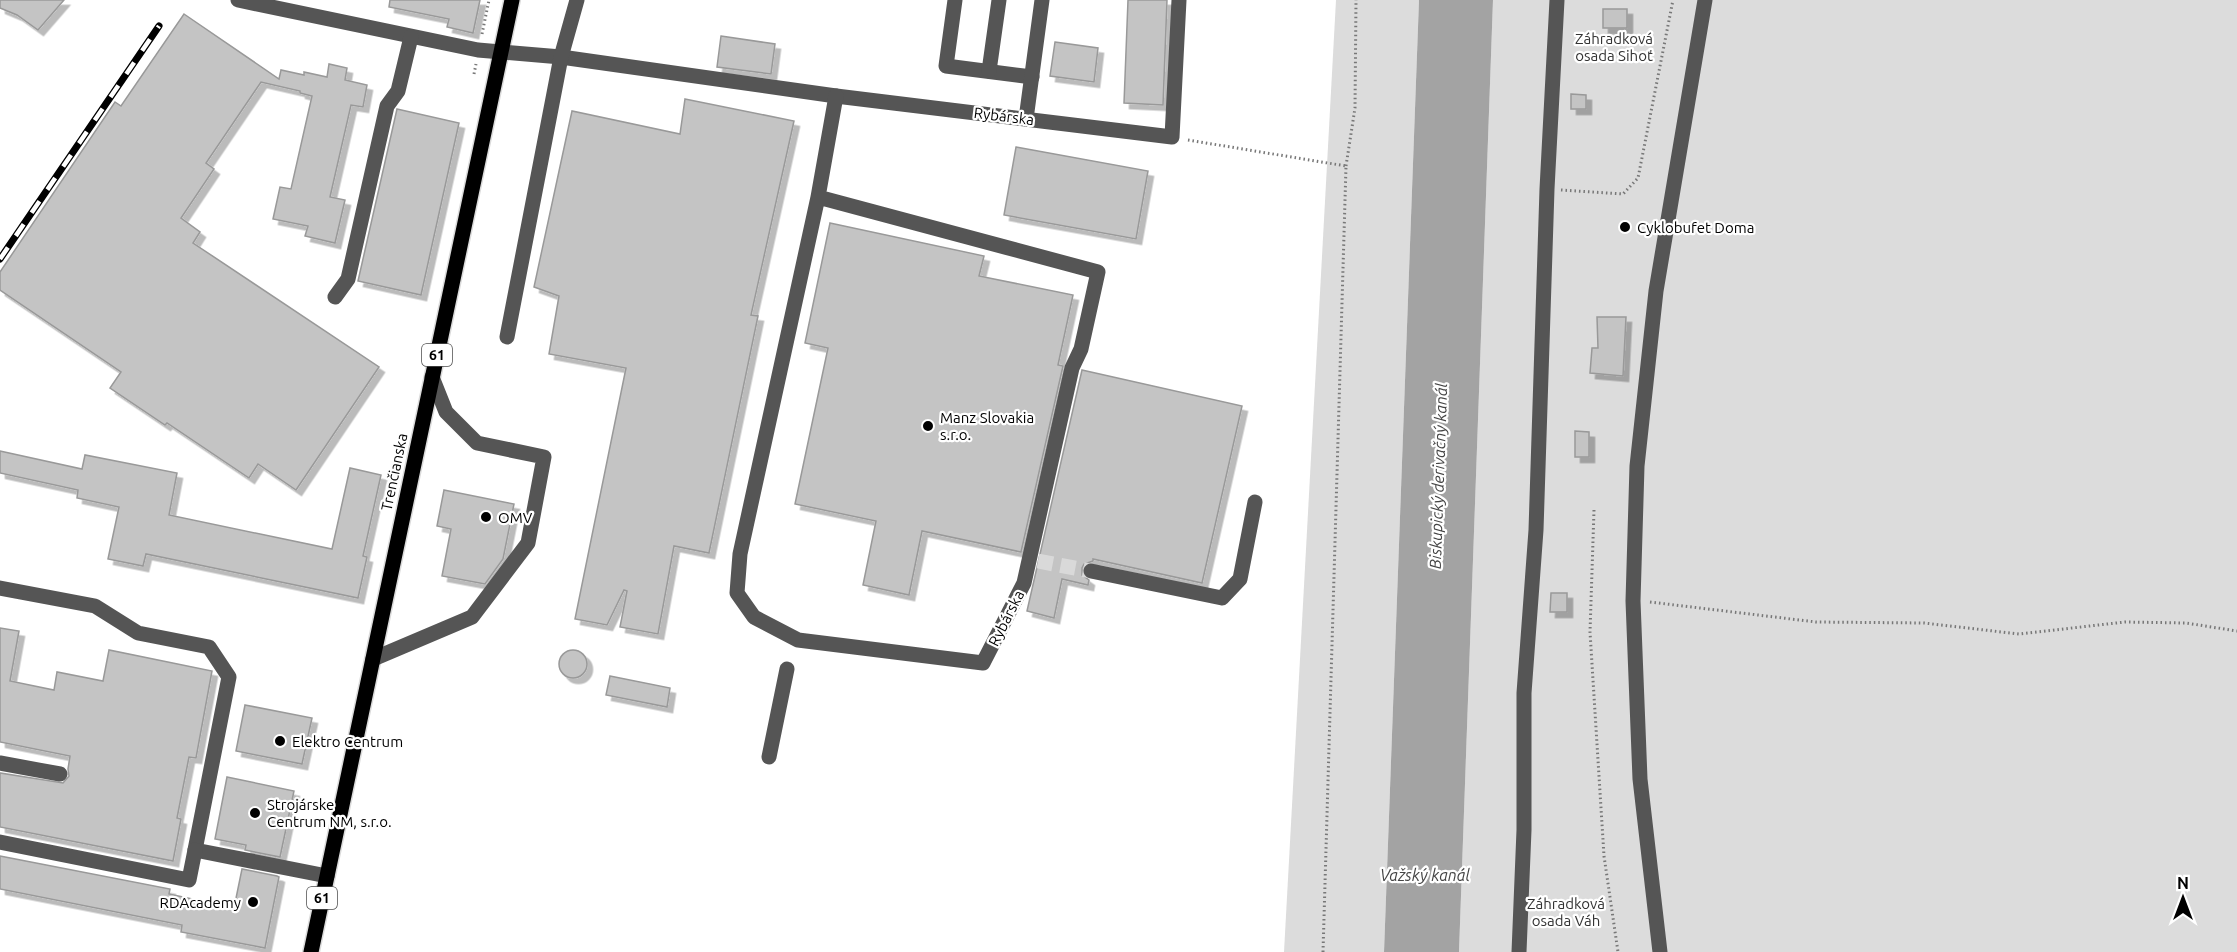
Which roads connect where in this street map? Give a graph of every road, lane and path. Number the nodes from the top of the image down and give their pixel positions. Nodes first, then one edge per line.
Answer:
1 (238, 0) edge
2 (512, 0) edge
3 (577, 0) edge
4 (955, 0) edge
5 (999, 0) edge
6 (1042, 0) edge
7 (1179, 0) edge
8 (1356, 0) edge
9 (1557, 0) edge
10 (1672, 0) edge
11 (1705, 0) edge
12 (411, 37) junction
13 (501, 52) junction
14 (561, 57) junction
15 (989, 71) junction
16 (1032, 77) junction
17 (836, 96) junction
18 (1026, 119) junction
19 (1172, 137) junction
20 (1346, 166) junction
21 (1546, 189) junction
22 (818, 197) junction
23 (335, 297) dead end
24 (507, 337) dead end
25 (432, 377) junction
26 (1255, 502) dead end
27 (1594, 510) dead end
28 (1090, 571) tunnel mouth
29 (0, 588) edge
30 (1634, 601) junction
31 (2237, 632) edge
32 (373, 659) junction
33 (787, 669) dead end
34 (769, 757) dead end
35 (0, 763) edge
36 (60, 774) dead end
37 (0, 842) edge
38 (195, 850) junction
39 (327, 876) junction
40 (311, 952) edge
41 (1323, 952) edge
42 (1519, 952) edge
43 (1618, 952) edge
44 (1660, 952) edge

1 - 12 lane, Rybárska
2 - 13 main road, Trenčianska / 61
3 - 14 lane
4 - 15 lane
5 - 15 lane
6 - 16 lane
7 - 19 lane
8 - 20 path
9 - 21 lane
10 - 21 path
11 - 30 lane
12 - 13 lane, Rybárska
12 - 23 lane
13 - 14 lane, Rybárska
13 - 25 main road, Trenčianska / 61
14 - 17 lane, Rybárska
14 - 24 lane
15 - 16 lane
16 - 18 lane
17 - 18 lane, Rybárska
17 - 22 lane, Rybárska
18 - 19 lane, Rybárska
19 - 20 path
20 - 41 path
21 - 42 lane
22 - 22 lane, Rybárska
25 - 32 main road, Trenčianska / 61
25 - 32 lane
26 - 28 lane
27 - 43 path
29 - 38 lane
30 - 31 path
30 - 44 lane
32 - 39 main road, Trenčianska / 61
33 - 34 lane
35 - 36 lane
37 - 38 lane
38 - 39 lane
39 - 40 main road, Trenčianska / 61

